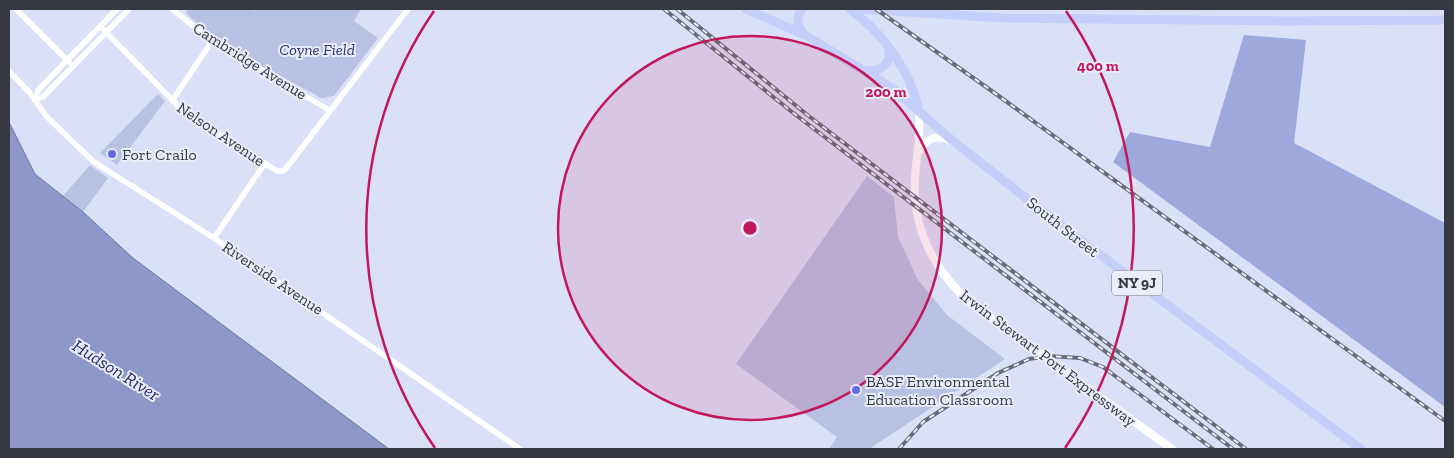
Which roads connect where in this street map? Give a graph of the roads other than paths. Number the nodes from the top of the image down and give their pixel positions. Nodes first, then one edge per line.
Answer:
1 (16, 9) edge
2 (117, 9) edge
3 (129, 9) edge
4 (172, 9) edge
5 (408, 9) edge
6 (746, 9) edge
7 (802, 9) edge
8 (850, 9) edge
9 (861, 9) edge
10 (1445, 20) edge
11 (100, 26) junction
12 (106, 33) junction
13 (807, 36) junction
14 (212, 41) junction
15 (888, 47) junction
16 (67, 60) junction
17 (73, 66) junction
18 (862, 69) junction
19 (9, 71) edge
20 (35, 100) junction
21 (172, 101) junction
22 (330, 110) junction
23 (919, 111) junction
24 (953, 141) junction
25 (917, 158) junction
26 (265, 163) junction
27 (214, 238) junction
28 (520, 449) edge
29 (1172, 449) edge
30 (1360, 449) edge

1 - 16 street
2 - 11 street
3 - 12 street
4 - 14 street, Cambridge Avenue
5 - 22 street
6 - 13 main road, South Street
7 - 13 main road
8 - 15 main road
9 - 10 main road
11 - 12 street, Nelson Avenue
11 - 16 street
12 - 17 street
12 - 21 street, Nelson Avenue
13 - 18 main road, South Street
14 - 21 street
14 - 22 street, Cambridge Avenue
15 - 18 main road
15 - 23 main road
16 - 17 street
16 - 20 street
17 - 20 street
18 - 23 main road, South Street
19 - 20 street, Riverside Avenue
20 - 27 street, Riverside Avenue
21 - 26 street, Nelson Avenue
22 - 26 street, Nelson Avenue
23 - 24 main road, South Street / NY 9J
23 - 25 main road, Irwin Stewart Port Expressway
24 - 25 main road
24 - 30 main road, South Street / NY 9J
25 - 29 main road, Irwin Stewart Port Expressway
26 - 27 street
27 - 28 street, Riverside Avenue

